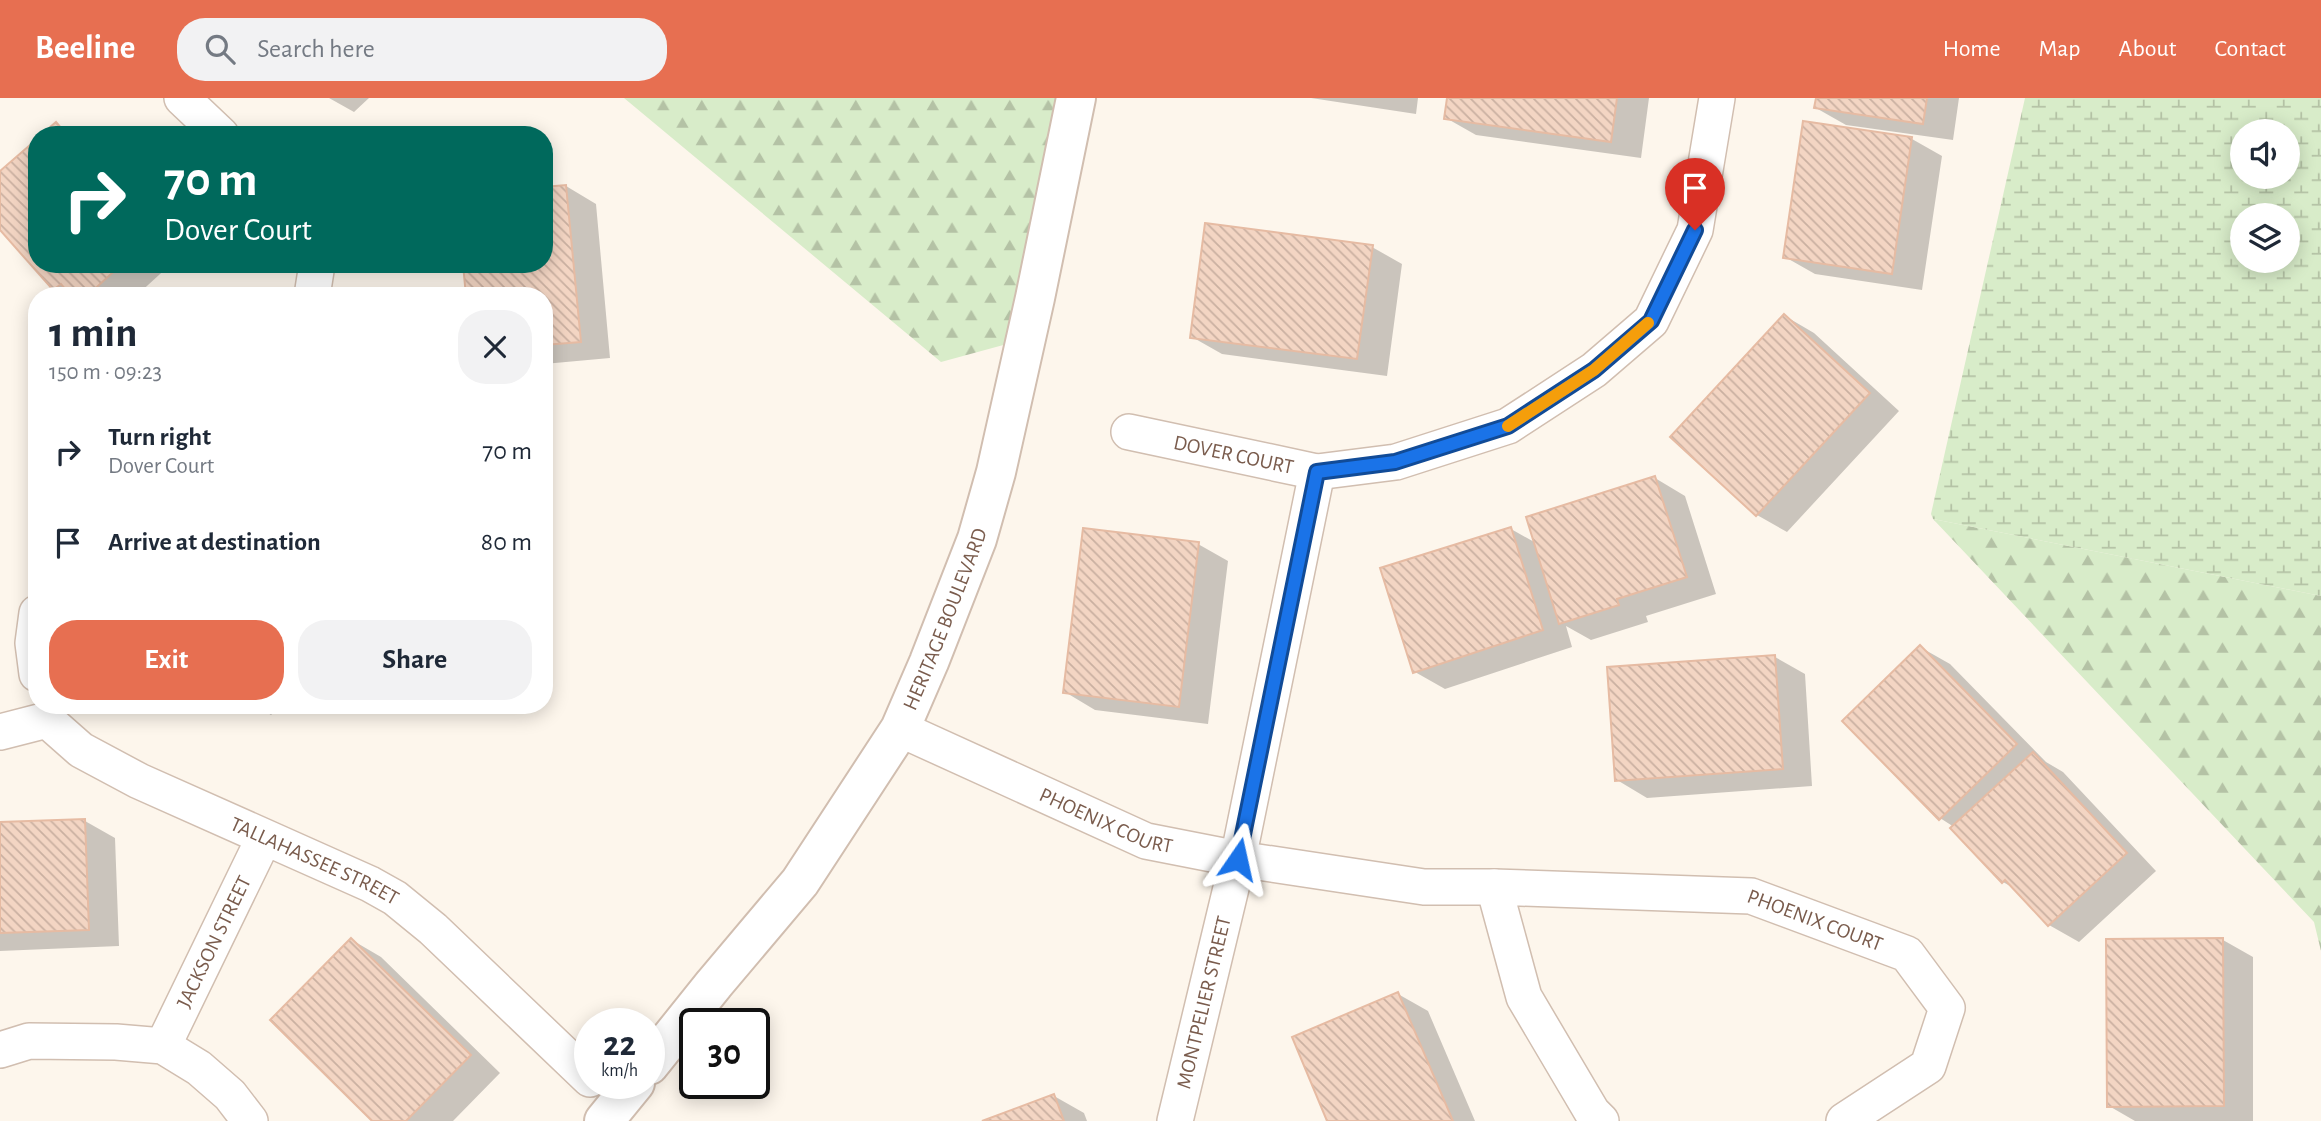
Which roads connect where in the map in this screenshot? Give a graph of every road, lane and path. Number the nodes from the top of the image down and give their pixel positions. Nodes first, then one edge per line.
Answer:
1 (182, 98) edge
2 (1076, 98) edge
3 (1717, 98) edge
4 (212, 126) edge
5 (1129, 432) dead end
6 (1317, 472) junction
7 (44, 714) edge
8 (47, 714) edge
9 (900, 729) junction
10 (0, 732) edge
11 (264, 838) junction
12 (1238, 859) junction
13 (1494, 887) junction
14 (665, 1045) edge
15 (163, 1046) junction
16 (0, 1050) edge
17 (574, 1064) edge
18 (250, 1121) edge
19 (1175, 1121) edge
20 (1601, 1121) edge
21 (1844, 1121) edge

1 - 4 street
2 - 9 street, HERITAGE BOULEVARD
3 - 6 street, DOVER COURT
5 - 6 street, DOVER COURT
6 - 12 street, MONTPELIER STREET
7 - 10 street, TALLAHASSEE STREET
8 - 11 street, TALLAHASSEE STREET
9 - 12 street, PHOENIX COURT
9 - 14 street, HERITAGE BOULEVARD
11 - 15 street, JACKSON STREET
11 - 17 street, TALLAHASSEE STREET
12 - 13 street, PHOENIX COURT
12 - 19 street, MONTPELIER STREET
13 - 20 street
13 - 21 street, PHOENIX COURT
15 - 16 street
15 - 18 street

